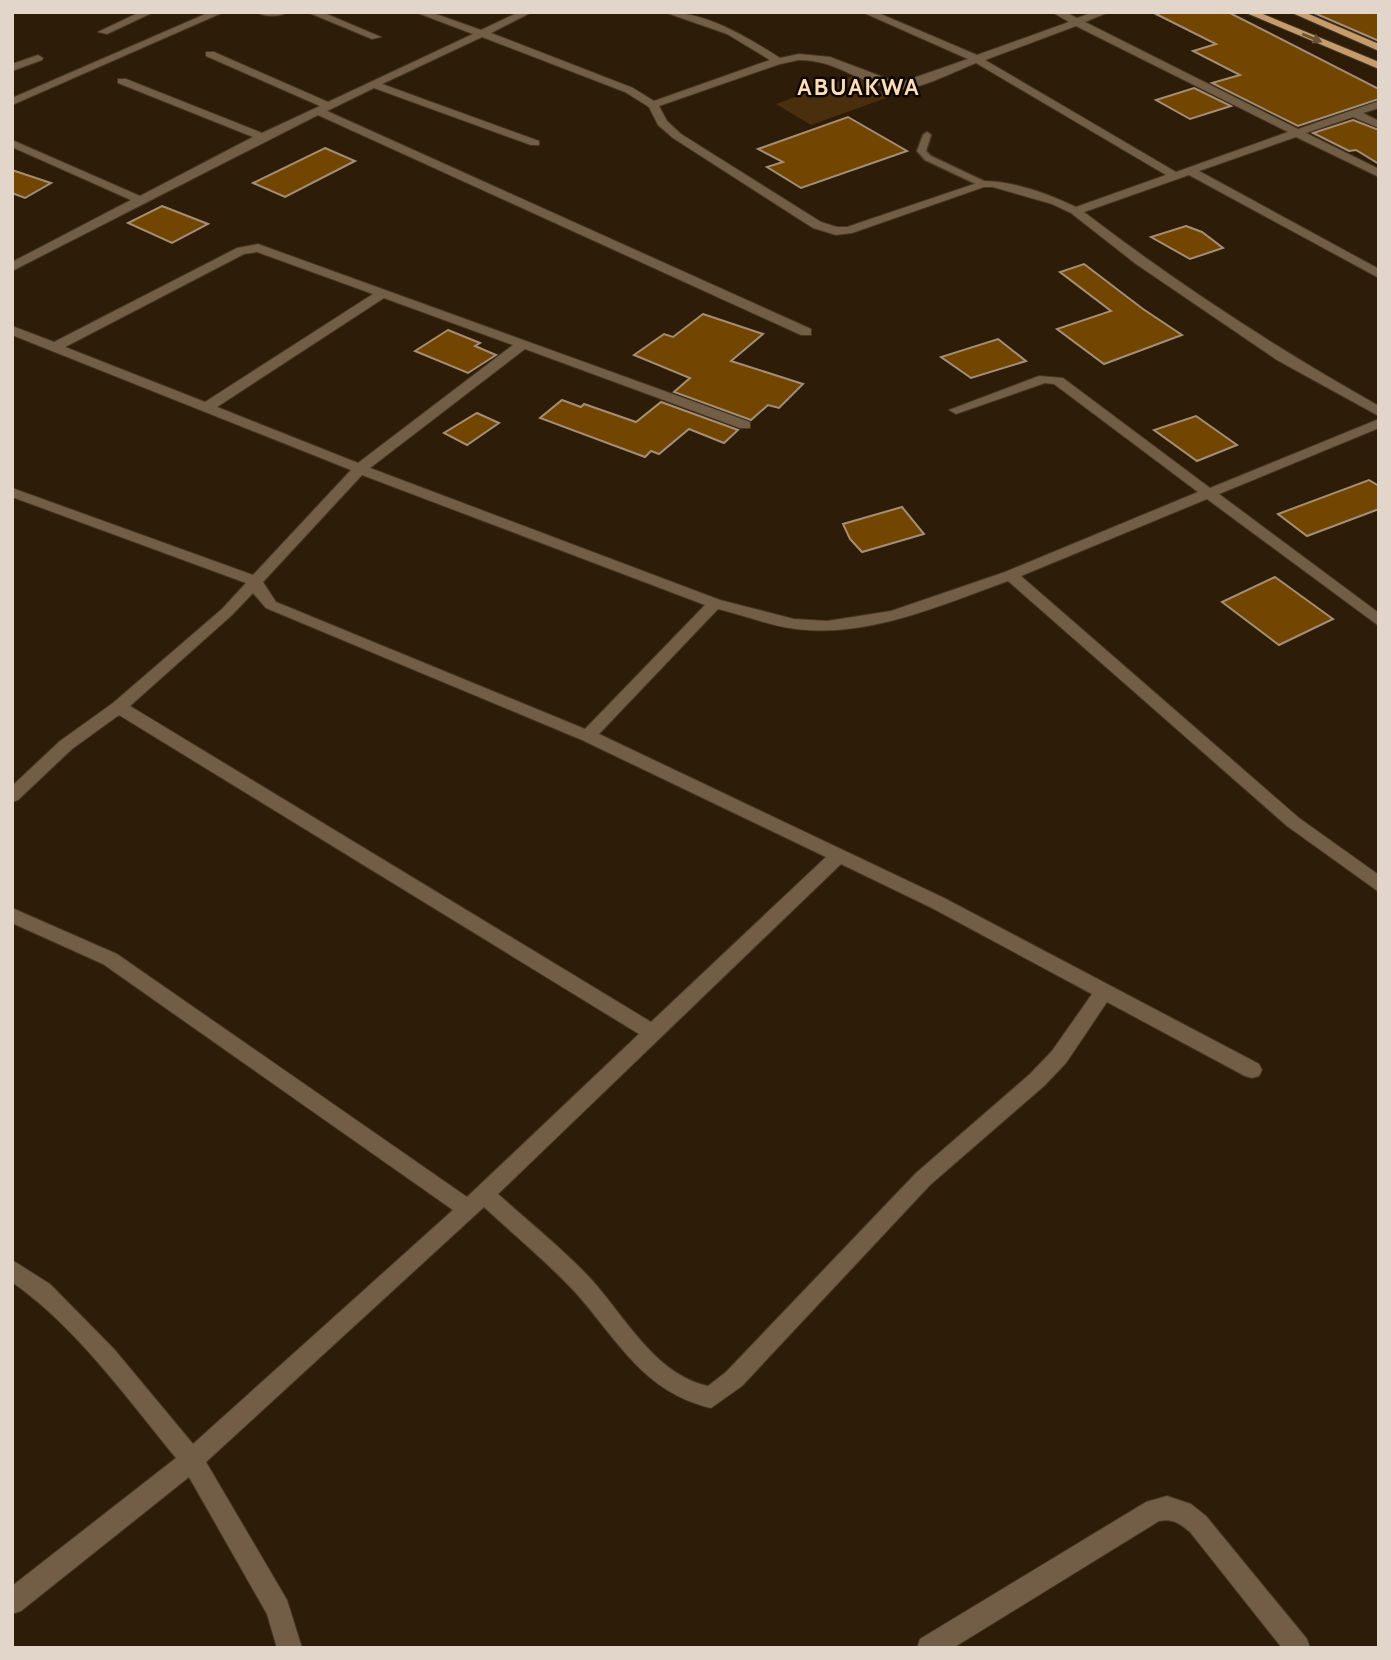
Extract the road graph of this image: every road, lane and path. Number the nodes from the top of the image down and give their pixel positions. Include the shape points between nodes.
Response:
1 (149, 12) edge
2 (219, 12) edge
3 (261, 12) edge
4 (283, 12) edge
5 (312, 12) edge
6 (420, 12) edge
7 (527, 12) edge
8 (669, 12) edge
9 (867, 12) edge
10 (1057, 12) edge
11 (1104, 12) edge
12 (1249, 12) edge
13 (1294, 12) edge
14 (1077, 20) junction
15 (103, 32) dead end
16 (481, 33) junction
17 (376, 37) dead end
18 (1379, 48) edge
19 (210, 54) dead end
20 (38, 58) dead end
21 (977, 59) junction
22 (778, 61) junction
23 (1379, 66) edge
24 (12, 68) edge
25 (122, 81) dead end
26 (374, 85) junction
27 (12, 102) edge
28 (1379, 104) edge
29 (653, 105) junction
30 (324, 109) junction
31 (1353, 113) junction
32 (1379, 125) edge
33 (1297, 133) junction
34 (927, 135) dead end
35 (261, 137) junction
36 (12, 143) edge
37 (536, 143) dead end
38 (1188, 170) junction
39 (1379, 174) edge
40 (1174, 175) junction
41 (983, 184) junction
42 (140, 200) junction
43 (1076, 211) junction
44 (12, 267) edge
45 (1379, 274) edge
46 (382, 294) junction
47 (12, 330) edge
48 (806, 332) dead end
49 (522, 345) junction
50 (57, 346) junction
51 (206, 408) junction
52 (956, 410) dead end
53 (1379, 412) edge
54 (1379, 423) edge
55 (745, 425) dead end
56 (360, 470) junction
57 (12, 492) edge
58 (1207, 493) junction
59 (28, 498) junction
60 (12, 510) edge
61 (1010, 575) junction
62 (255, 581) junction
63 (715, 603) junction
64 (1379, 621) edge
65 (119, 707) junction
66 (588, 736) junction
67 (12, 796) edge
68 (839, 856) junction
69 (1379, 885) edge
70 (12, 915) edge
71 (1104, 992) junction
72 (653, 1033) junction
73 (1252, 1070) dead end
74 (476, 1202) junction
75 (12, 1270) edge
76 (192, 1460) junction
77 (12, 1602) edge
78 (290, 1648) edge
79 (929, 1648) edge
80 (1298, 1648) edge

1 - 15 street
2 - 27 street
3 - 4 street
5 - 17 street
6 - 16 street
7 - 16 street
8 - 22 street via 731,32
9 - 21 street
10 - 14 street
11 - 14 street
12 -> 23 main road
13 - 18 main road
14 - 21 street
14 - 33 street
16 - 26 street
16 - 29 street via 629,90
19 - 30 street
20 - 24 street
21 - 22 street via 900,86 820,56
21 - 40 street
22 - 29 street
25 - 35 street
26 - 30 street
26 - 37 street
28 - 31 street
29 - 41 street via 677,136 827,229 848,230
30 - 35 street
30 - 48 street
31 - 32 street
31 - 33 street
33 - 38 street
33 - 39 street
34 - 41 lane via 921,151 928,158
35 - 42 street
36 - 42 street
38 - 40 street
38 - 45 street
40 - 43 street
41 - 43 street via 1028,193
42 - 44 street
43 - 53 street via 1201,304
46 - 49 street
46 - 50 street via 265,250 251,249
46 - 51 street
47 - 50 street
49 - 55 street
49 - 56 street
50 - 51 street
51 - 56 street
52 - 58 street via 1044,379 1058,380
54 - 58 street
56 - 62 street
56 - 63 street
57 - 59 street
58 - 61 street
58 - 64 street
59 - 60 street
59 - 62 street
61 - 63 street via 893,616 859,623 794,624
61 - 69 street via 1293,822
62 - 65 street via 227,612
62 - 66 street via 271,605
63 - 66 street
65 - 67 street via 65,745
65 - 72 street
66 - 68 street
68 - 71 street
68 - 72 street
70 - 74 street via 110,959
71 - 73 street
71 - 74 street via 1037,1080 923,1179 734,1379 711,1397 695,1396 677,1386 630,1345 579,1283
72 - 74 street
74 - 76 street
75 - 76 street via 42,1291 106,1356
76 - 77 street
76 - 78 street via 278,1609
79 - 80 street via 1167,1506 1182,1510 1198,1524

